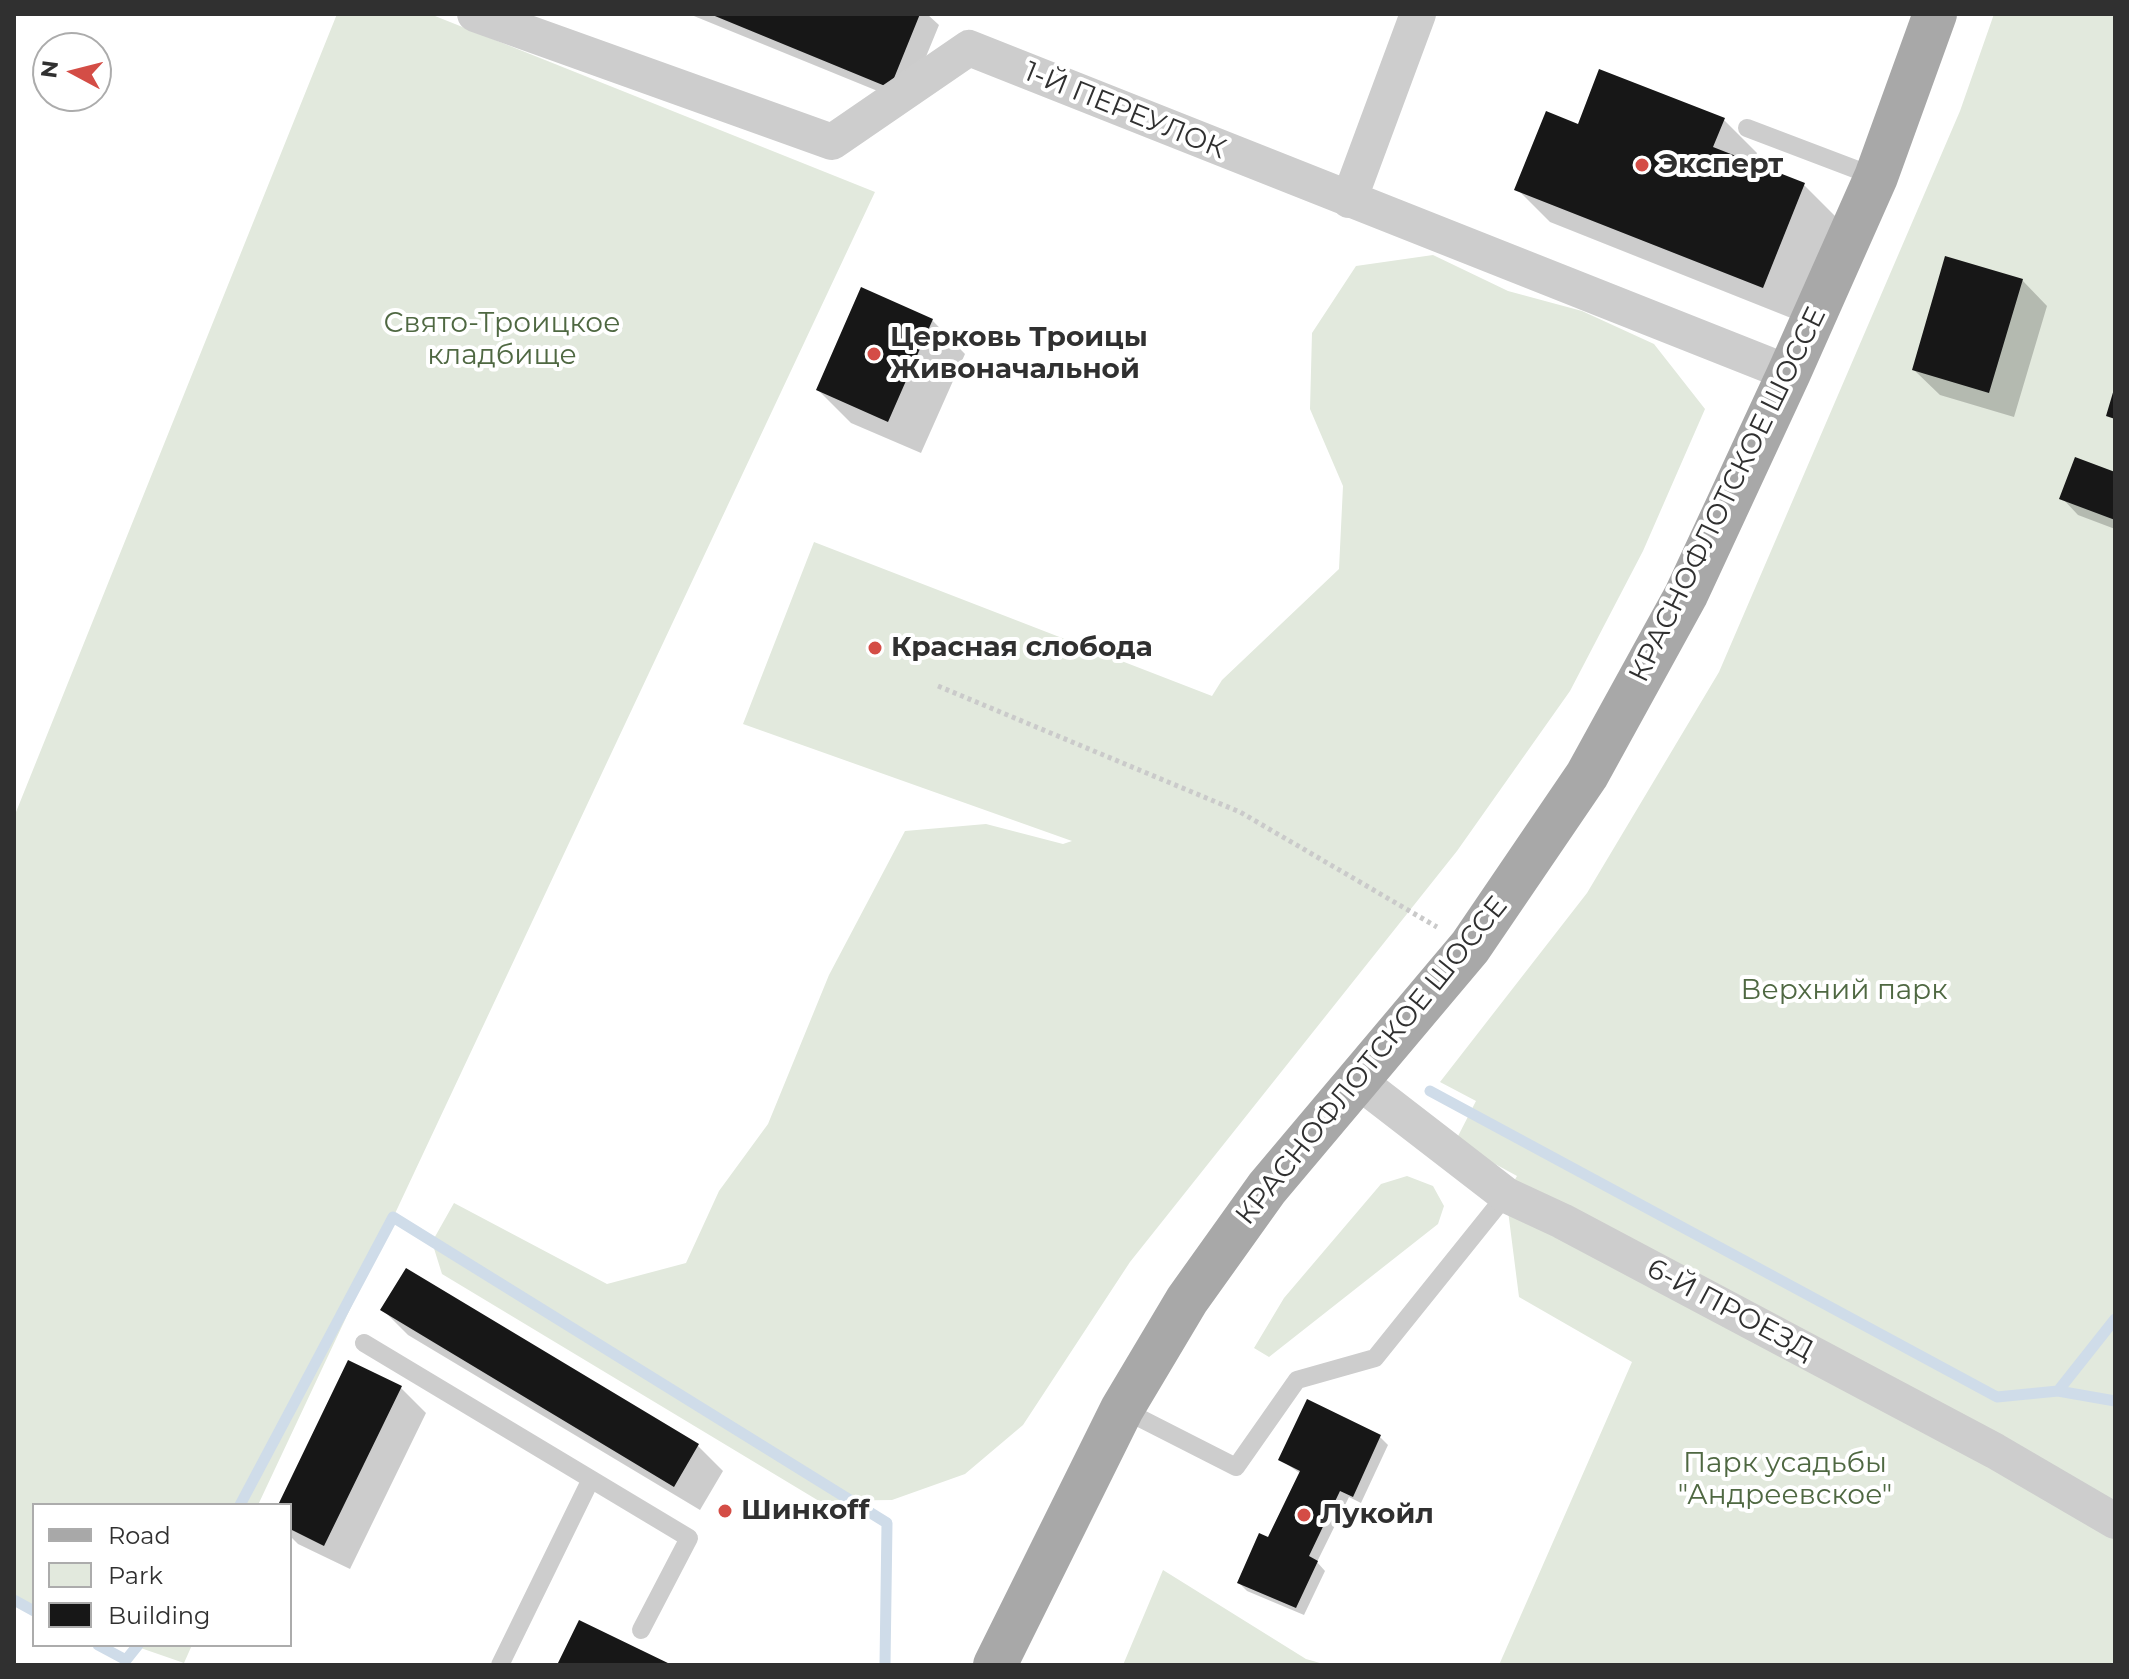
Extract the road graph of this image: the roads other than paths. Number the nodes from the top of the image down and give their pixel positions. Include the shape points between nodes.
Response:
1 (475, 14) edge
2 (1418, 14) edge
3 (1935, 14) edge
4 (1747, 128) dead end
5 (1876, 177) junction
6 (1349, 200) junction
7 (1789, 373) junction
8 (1357, 1080) junction
9 (1506, 1195) junction
10 (364, 1343) dead end
11 (1122, 1409) junction
12 (591, 1479) junction
13 (2115, 1521) edge
14 (641, 1630) dead end
15 (500, 1665) edge
16 (995, 1665) edge

1 - 6 street, 1-Й ПЕРЕУЛОК via 832,142 969,48
2 - 6 street
3 - 5 main road, КРАСНОФЛОТСКОЕ ШОССЕ
4 - 5 lane
5 - 7 main road, КРАСНОФЛОТСКОЕ ШОССЕ
6 - 7 street, 1-Й ПЕРЕУЛОК
7 - 8 main road, КРАСНОФЛОТСКОЕ ШОССЕ via 1686,595 1587,775 1470,947
8 - 9 street, 6-Й ПРОЕЗД
8 - 11 main road, КРАСНОФЛОТСКОЕ ШОССЕ via 1267,1188 1187,1300
9 - 11 lane via 1375,1358 1297,1380 1236,1467
9 - 13 street, 6-Й ПРОЕЗД via 1995,1451
10 - 12 lane
11 - 16 main road, КРАСНОФЛОТСКОЕ ШОССЕ
12 - 14 lane via 689,1538
12 - 15 lane

